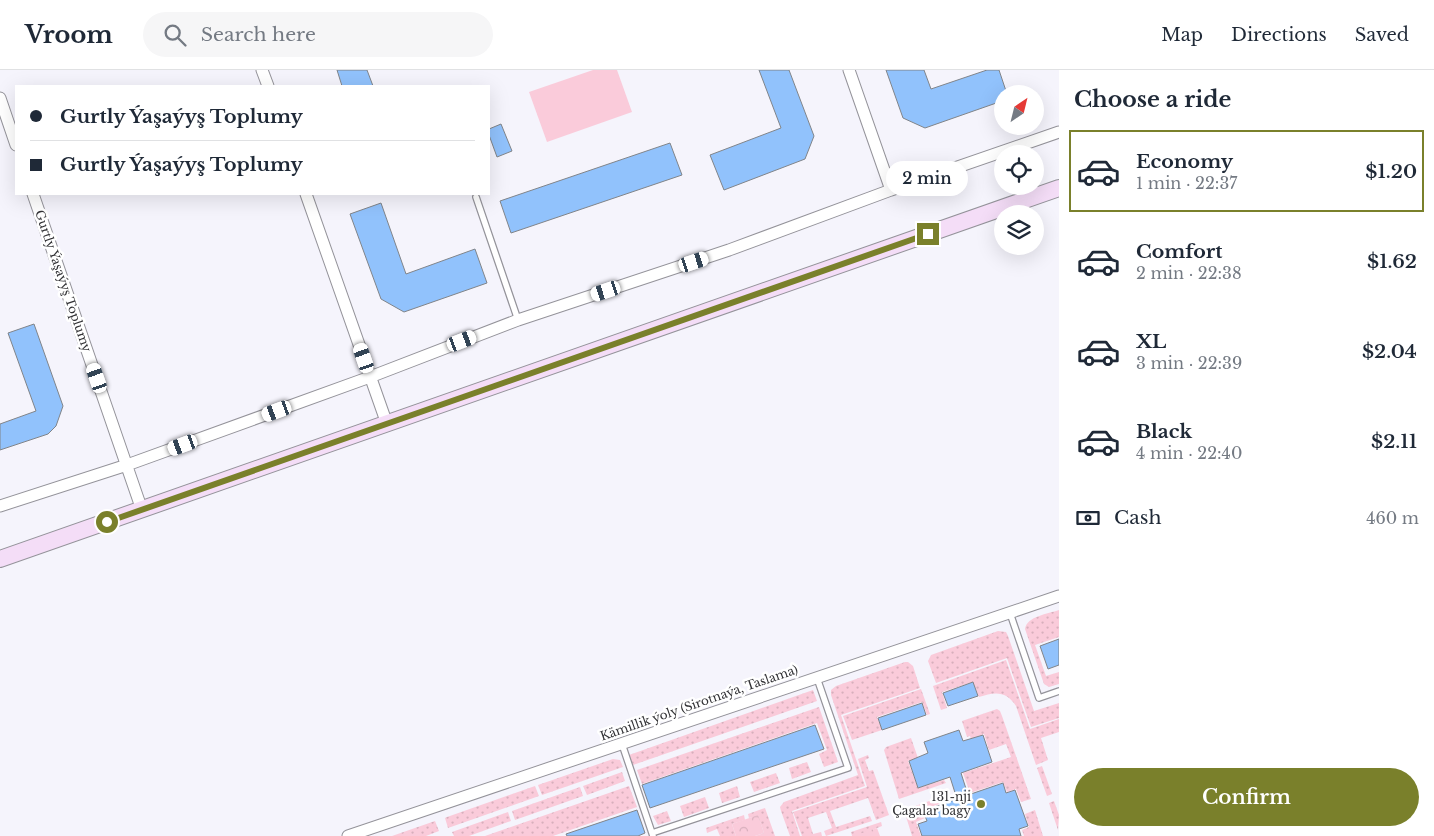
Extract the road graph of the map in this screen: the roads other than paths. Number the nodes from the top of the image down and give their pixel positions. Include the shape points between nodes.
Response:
1 (262, 70) edge
2 (849, 70) edge
3 (268, 85) edge
4 (0, 98) edge
5 (1059, 132) edge
6 (15, 142) edge
7 (1059, 188) edge
8 (891, 190) junction
9 (33, 195) edge
10 (306, 195) edge
11 (476, 198) dead end
12 (518, 320) junction
13 (370, 377) junction
14 (387, 424) junction
15 (127, 465) junction
16 (0, 506) edge
17 (142, 510) junction
18 (0, 560) edge
19 (1059, 596) edge
20 (1010, 613) junction
21 (817, 678) junction
22 (1059, 691) edge
23 (622, 744) junction
24 (653, 835) edge
25 (348, 836) edge

1 - 3 street
2 - 8 street
4 - 6 street
5 - 8 street
7 - 14 street
8 - 12 street via 729,250
9 - 15 street, Gurtly Ýaşaýyş Toplumy
10 - 13 street
11 - 12 lane
12 - 13 street
13 - 14 street
13 - 15 street
14 - 17 street
15 - 16 street
15 - 17 street, Gurtly Ýaşaýyş Toplumy
17 - 18 street
19 - 20 street, Kämillik ýoly (Sirotnaýa, Taslama)
20 - 21 street, Kämillik ýoly (Sirotnaýa, Taslama)
20 - 22 lane via 1040,698
21 - 23 street, Kämillik ýoly (Sirotnaýa, Taslama)
21 - 24 lane via 848,768
23 - 24 lane
23 - 25 street, Kämillik ýoly (Sirotnaýa, Taslama)

